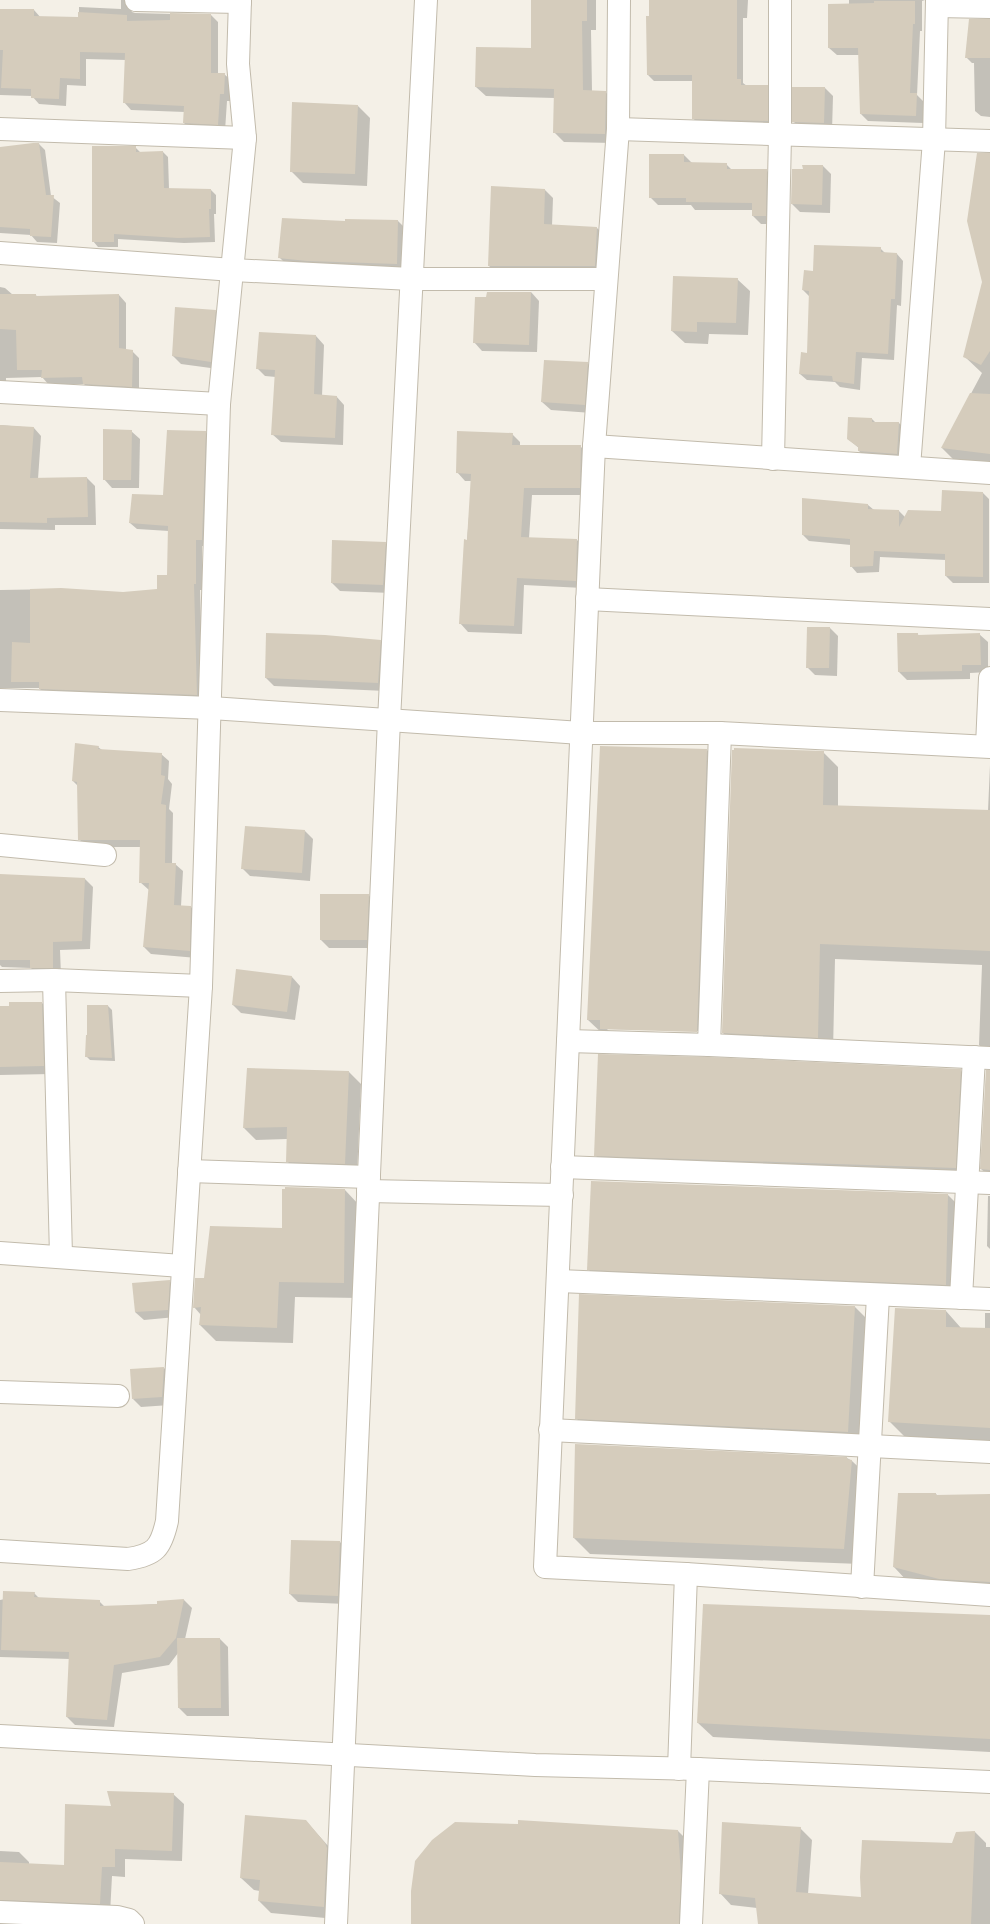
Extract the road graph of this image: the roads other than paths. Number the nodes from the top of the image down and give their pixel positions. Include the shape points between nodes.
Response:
1 (136, 0) edge
2 (426, 0) edge
3 (619, 0) edge
4 (780, 0) edge
5 (240, 1) edge
6 (937, 3) edge
7 (990, 7) edge
8 (0, 129) edge
9 (618, 129) junction
10 (780, 135) junction
11 (245, 138) junction
12 (934, 140) junction
13 (990, 141) edge
14 (0, 252) edge
15 (233, 270) junction
16 (412, 278) junction
17 (606, 279) junction
18 (0, 392) edge
19 (219, 404) junction
20 (594, 446) junction
21 (772, 459) junction
22 (909, 467) junction
23 (990, 473) edge
24 (587, 599) junction
25 (990, 619) edge
26 (990, 678) edge
27 (0, 700) edge
28 (211, 708) junction
29 (388, 720) junction
30 (581, 733) junction
31 (720, 733) junction
32 (988, 746) edge
33 (0, 845) edge
34 (105, 855) dead end
35 (54, 980) junction
36 (0, 981) edge
37 (201, 986) junction
38 (568, 1041) junction
39 (709, 1045) junction
40 (982, 1057) edge
41 (562, 1167) junction
42 (189, 1171) junction
43 (968, 1182) junction
44 (990, 1183) edge
45 (369, 1184) junction
46 (562, 1195) junction
47 (0, 1253) edge
48 (61, 1256) junction
49 (182, 1266) junction
50 (558, 1281) junction
51 (878, 1296) junction
52 (961, 1298) junction
53 (990, 1299) edge
54 (0, 1392) edge
55 (118, 1396) dead end
56 (550, 1430) junction
57 (870, 1446) junction
58 (990, 1452) edge
59 (0, 1551) edge
60 (686, 1574) junction
61 (862, 1586) junction
62 (990, 1595) edge
63 (0, 1736) edge
64 (344, 1755) junction
65 (688, 1769) junction
66 (990, 1782) edge
67 (0, 1912) edge
68 (133, 1924) edge
69 (336, 1924) edge
70 (691, 1924) edge

1 - 5 street
2 - 16 street
3 - 9 street
4 - 10 street
5 - 11 street via 238,64
6 - 7 street
6 - 12 street
8 - 11 street
9 - 10 street
9 - 17 street
10 - 12 street
10 - 21 street
11 - 15 street
12 - 13 street
12 - 22 street
14 - 15 street
15 - 16 street
15 - 19 street
16 - 17 street
16 - 29 street
17 - 20 street
18 - 19 street
19 - 28 street
20 - 21 street
20 - 24 street
21 - 22 street
22 - 23 street
24 - 25 street
24 - 30 street
26 - 32 street
27 - 28 street
28 - 29 street
28 - 37 street
29 - 30 street
29 - 45 street
30 - 31 street
30 - 38 street
31 - 32 street
31 - 39 street
33 - 34 street
35 - 36 street
35 - 37 street
35 - 48 street
37 - 42 street
38 - 39 street
38 - 41 street
39 - 40 street
40 - 43 street
41 - 43 street
41 - 46 street
42 - 45 street
42 - 49 street
43 - 44 street
43 - 52 street
45 - 46 street
45 - 64 street
46 - 50 street
47 - 48 street
48 - 49 street
49 - 59 street via 167,1521 159,1547 148,1554 128,1559
50 - 51 street
50 - 56 street
51 - 52 street
51 - 57 street
52 - 53 street
54 - 55 street
56 - 57 street
56 - 60 street via 545,1566
57 - 58 street
57 - 61 street
60 - 61 street
60 - 65 street
61 - 62 street
63 - 64 street
64 - 65 street via 535,1765
64 - 69 street
65 - 66 street
65 - 70 street
67 - 68 street via 117,1917 129,1920

